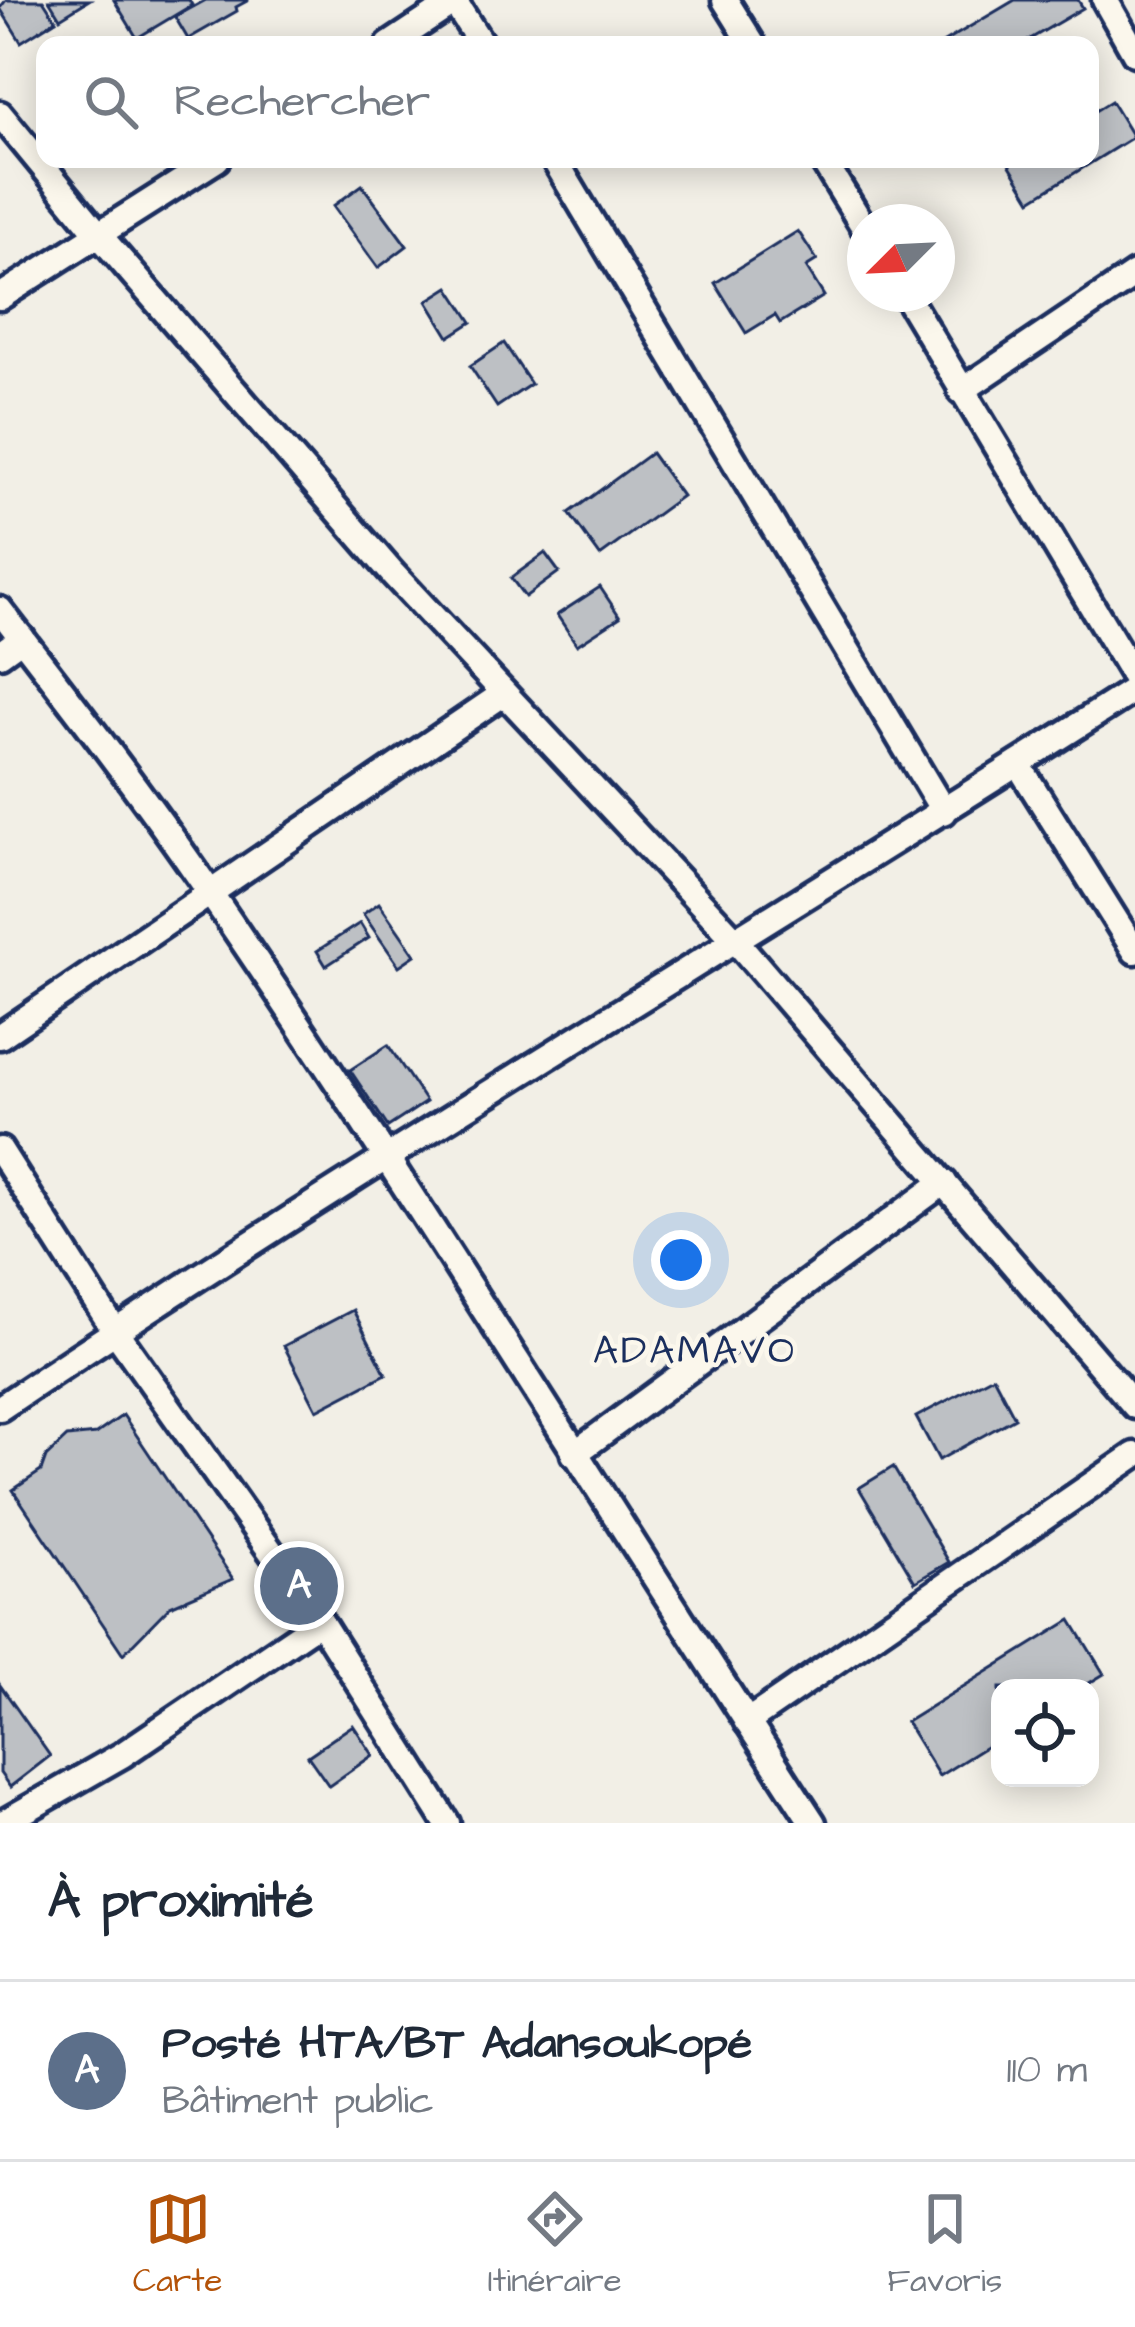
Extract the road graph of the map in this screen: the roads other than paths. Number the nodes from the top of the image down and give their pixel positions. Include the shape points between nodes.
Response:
1 (725, 0) edge
2 (1105, 0) edge
3 (455, 1) edge
4 (402, 36) edge
5 (476, 36) edge
6 (747, 36) edge
7 (1135, 53) edge
8 (0, 114) edge
9 (36, 158) edge
10 (44, 168) edge
11 (203, 168) edge
12 (559, 168) edge
13 (828, 168) edge
14 (850, 204) edge
15 (100, 236) junction
16 (1135, 274) edge
17 (0, 297) edge
18 (915, 312) edge
19 (961, 391) junction
20 (0, 610) edge
21 (22, 638) junction
22 (0, 654) edge
23 (1135, 678) edge
24 (1135, 689) edge
25 (503, 694) junction
26 (1018, 764) junction
27 (944, 812) junction
28 (211, 892) junction
29 (736, 942) junction
30 (1135, 951) edge
31 (0, 1036) edge
32 (0, 1150) edge
33 (385, 1157) junction
34 (944, 1182) junction
35 (115, 1330) junction
36 (1135, 1406) edge
37 (0, 1408) edge
38 (574, 1454) junction
39 (1135, 1455) edge
40 (320, 1621) junction
41 (747, 1722) junction
42 (3, 1823) edge
43 (447, 1823) edge
44 (812, 1823) edge

1 - 6 street
2 - 7 street
3 - 4 street
3 - 5 street
8 - 9 street
10 - 15 street
11 - 15 street
12 - 27 street
13 - 14 street
15 - 17 street
15 - 25 street
16 - 19 street
18 - 19 street
19 - 23 street
20 - 21 street
21 - 22 street
21 - 28 street
24 - 26 street
25 - 28 street
25 - 29 street
26 - 27 street
26 - 30 street
27 - 29 street
28 - 31 street
28 - 33 street
29 - 33 street
29 - 34 street
32 - 35 street
33 - 35 street
33 - 38 street
34 - 36 street
34 - 38 street
35 - 37 street
35 - 40 street
38 - 41 street
39 - 41 street
40 - 42 street via 122,1755
40 - 43 street
41 - 44 street

